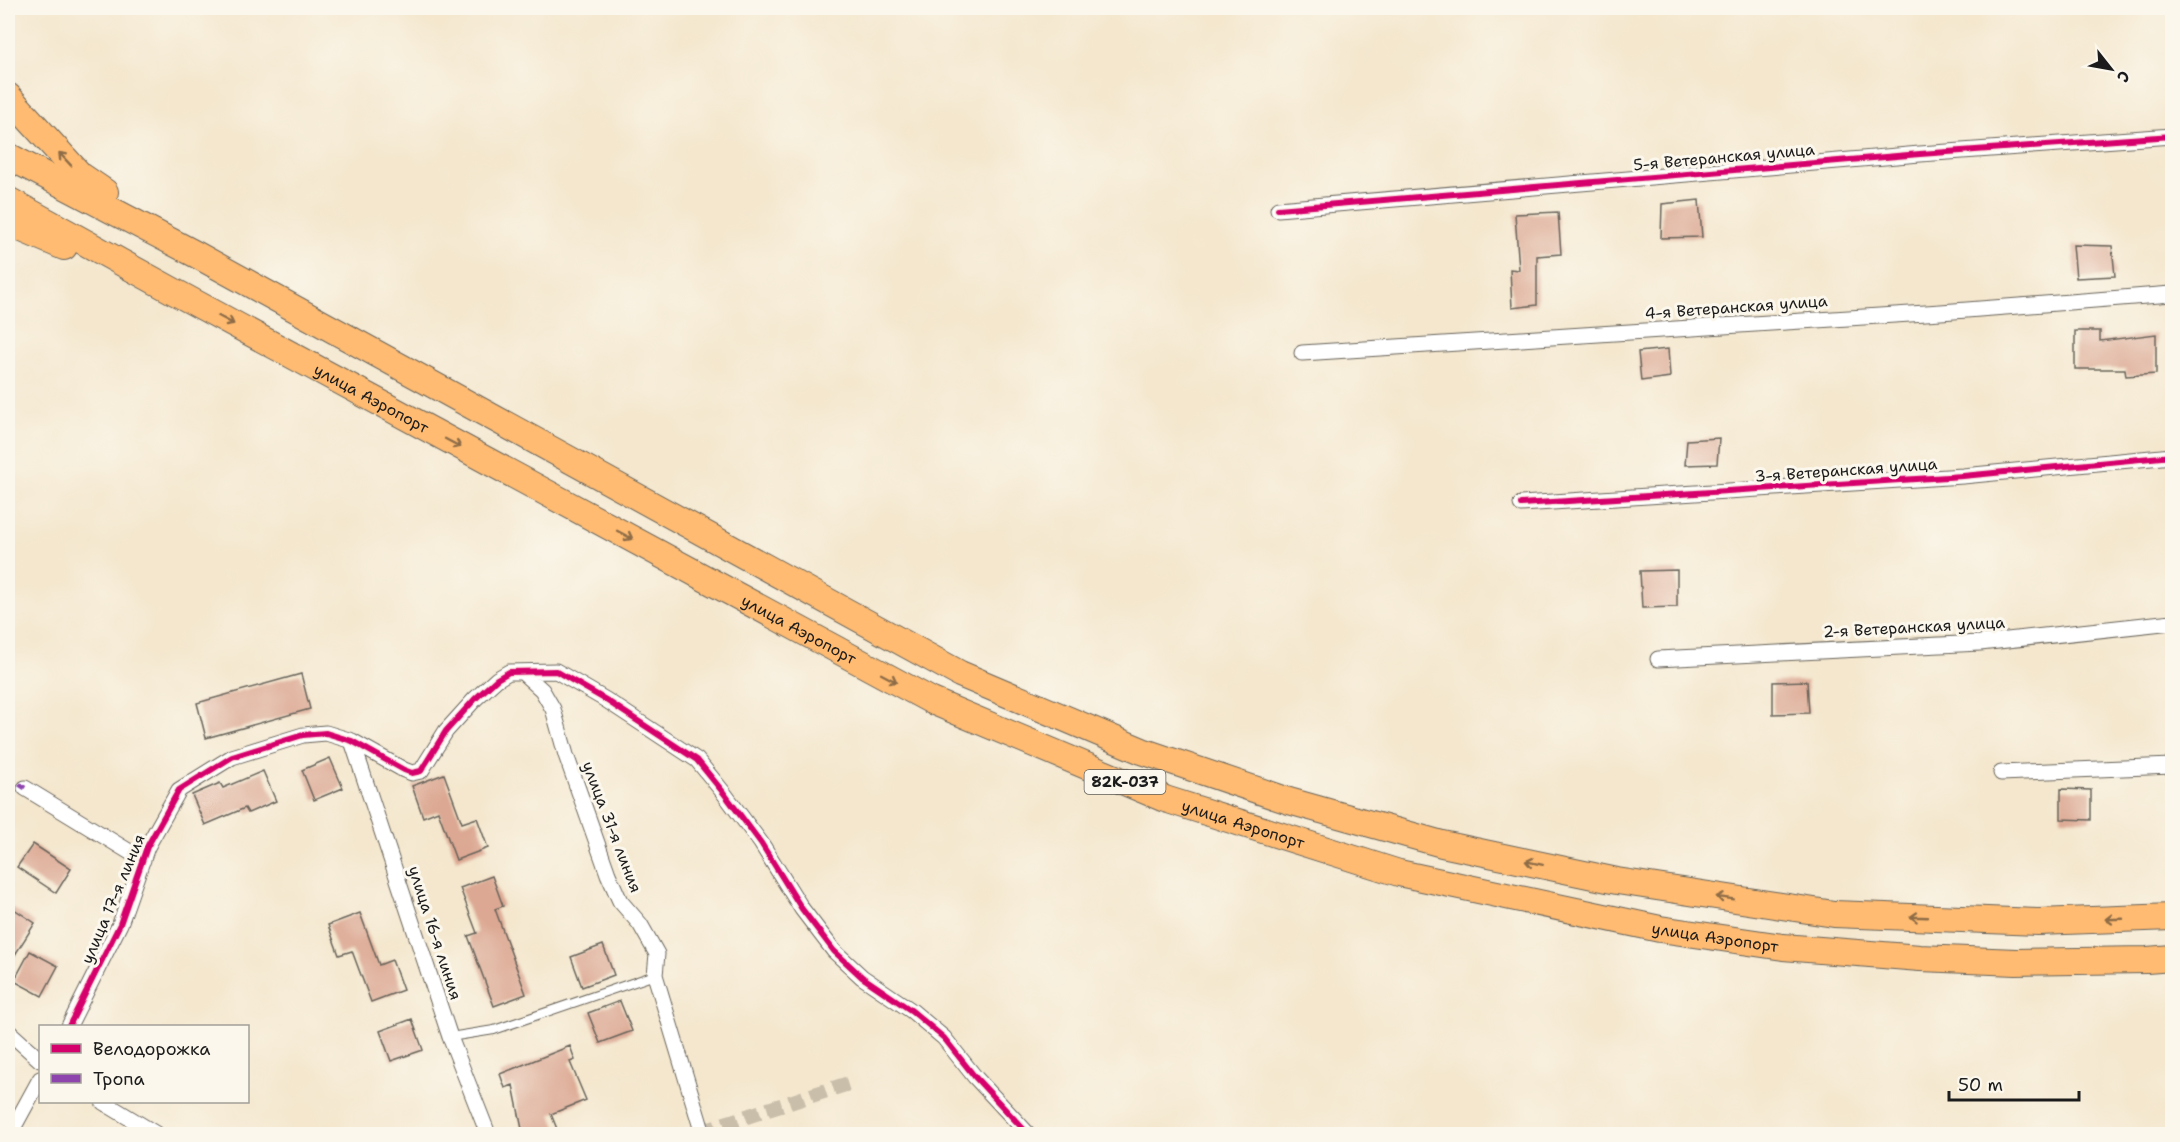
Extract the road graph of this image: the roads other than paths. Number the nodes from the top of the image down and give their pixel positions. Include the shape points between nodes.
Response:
1 (8, 96) edge
2 (2172, 136) edge
3 (8, 156) edge
4 (8, 200) edge
5 (1278, 209) dead end
6 (8, 224) edge
7 (197, 255) junction
8 (175, 292) junction
9 (2172, 294) edge
10 (1302, 352) dead end
11 (2172, 456) edge
12 (1521, 504) dead end
13 (2172, 622) edge
14 (1658, 659) dead end
15 (522, 672) junction
16 (352, 741) junction
17 (2172, 766) edge
18 (2001, 773) dead end
19 (26, 788) dead end
20 (143, 860) junction
21 (2172, 917) edge
22 (2172, 958) edge
23 (655, 975) junction
24 (70, 1025) edge
25 (8, 1031) edge
26 (450, 1036) junction
27 (39, 1059) edge
28 (39, 1081) edge
29 (106, 1103) edge
30 (699, 1133) edge
31 (10, 1134) edge
32 (156, 1134) edge
33 (488, 1134) edge
34 (1028, 1134) edge

7 -> 1 main road via 80,175
2 - 5 street, 5-я Ветеранская улица
3 - 7 main road
4 - 8 main road
6 - 8 main road
21 -> 7 main road via 2038,922 1834,914 1617,881 1442,844 1266,793 1142,751 960,674
8 -> 22 main road, улица Аэропорт / 82К-037 via 933,701 1165,799 1399,873 1660,929 1783,947 1920,958 2016,962
9 - 10 street, 4-я Ветеранская улица
11 - 12 street, 3-я Ветеранская улица via 1963,476
13 - 14 street, 2-я Ветеранская улица via 1980,643
15 - 16 street, улица 17-я линия via 509,672 475,699 446,731 422,771 412,774
15 - 23 street, улица 31-я линия via 542,690 553,709 608,874 620,901 640,924 657,954
15 - 34 street, улица 17-я линия via 556,671 697,760 761,843 834,951 862,977 944,1038
16 - 20 street, улица 17-я линия via 326,732 303,735 232,757 179,789
16 - 26 street, улица 16-я линия
17 - 18 street
19 - 20 street
20 - 24 street, улица 17-я линия via 120,924
23 - 26 lane via 494,1030
23 - 30 street, улица 31-я линия
25 - 27 street
26 - 33 street, улица 16-я линия
28 - 31 street
29 - 32 street

